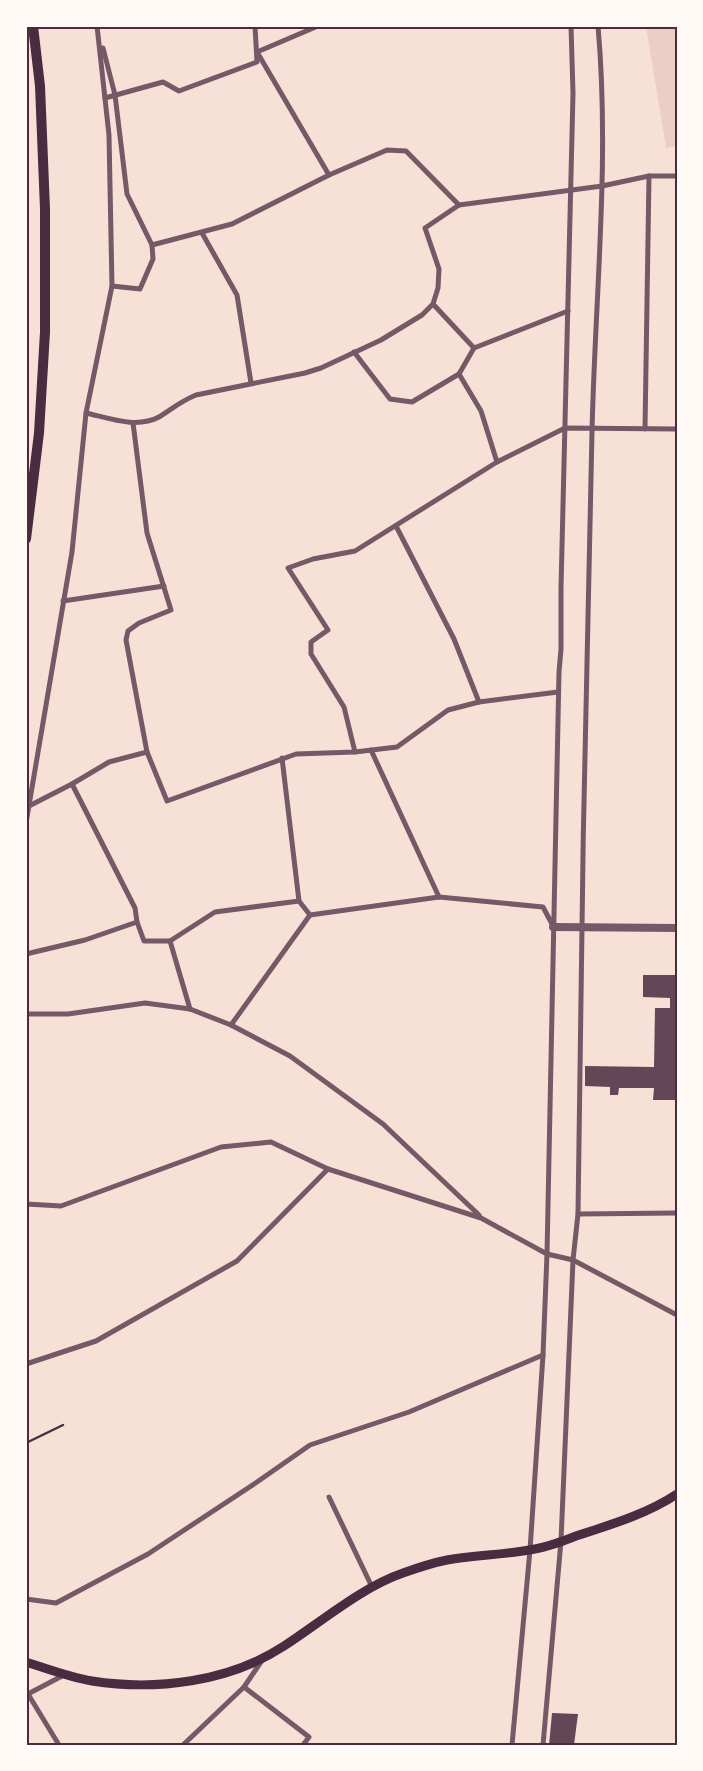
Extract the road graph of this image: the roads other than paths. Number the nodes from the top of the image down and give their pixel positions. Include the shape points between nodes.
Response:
1 (32, 26) edge
2 (255, 26) edge
3 (318, 26) edge
4 (571, 26) edge
5 (598, 26) edge
6 (257, 52) junction
7 (115, 95) junction
8 (106, 98) junction
9 (329, 175) junction
10 (649, 176) junction
11 (677, 176) edge
12 (602, 186) junction
13 (571, 190) junction
14 (459, 205) junction
15 (202, 233) junction
16 (152, 245) junction
17 (112, 286) junction
18 (433, 304) junction
19 (568, 311) junction
20 (474, 348) junction
21 (354, 352) junction
22 (459, 374) junction
23 (251, 383) junction
24 (86, 413) junction
25 (133, 423) junction
26 (565, 428) junction
27 (592, 428) junction
28 (645, 429) junction
29 (677, 429) edge
30 (497, 462) junction
31 (396, 526) junction
32 (26, 539) edge
33 (164, 586) junction
34 (63, 601) junction
35 (558, 692) junction
36 (479, 702) junction
37 (372, 750) junction
38 (147, 752) junction
39 (355, 752) junction
40 (282, 758) junction
41 (72, 784) junction
42 (29, 806) junction
43 (26, 823) edge
44 (439, 897) junction
45 (299, 901) junction
46 (310, 915) junction
47 (137, 922) junction
48 (553, 927) junction
49 (581, 928) junction
50 (677, 928) edge
51 (170, 941) junction
52 (26, 954) edge
53 (190, 1010) junction
54 (26, 1014) edge
55 (231, 1025) junction
56 (328, 1169) junction
57 (26, 1204) edge
58 (677, 1213) edge
59 (578, 1214) junction
60 (481, 1218) junction
61 (547, 1254) junction
62 (574, 1260) junction
63 (677, 1315) edge
64 (543, 1355) junction
65 (26, 1364) edge
66 (677, 1494) edge
67 (329, 1497) dead end
68 (561, 1542) junction
69 (530, 1550) junction
70 (372, 1586) junction
71 (26, 1600) edge
72 (264, 1659) junction
73 (26, 1662) edge
74 (65, 1675) junction
75 (244, 1687) junction
76 (27, 1694) edge
77 (59, 1745) edge
78 (184, 1745) edge
79 (303, 1745) edge
80 (512, 1745) edge
81 (543, 1745) edge

1 - 32 main road via 40,86 45,332 40,433
2 - 6 street
3 - 6 street
4 - 13 street
5 - 12 street
6 - 7 street via 257,62 178,91 163,82
6 - 9 street
7 - 8 street
7 - 8 street via 97,26
7 - 16 street via 127,194
8 - 17 street
9 - 14 street via 387,150 406,151
9 - 15 street via 232,224
10 - 11 street
10 - 12 street
10 - 28 street
12 - 13 street
12 - 27 street
13 - 14 street
13 - 19 street
14 - 18 street via 425,228 439,269
15 - 16 street
15 - 23 street via 237,295
16 - 17 street via 153,259 140,289
17 - 24 street
18 - 20 street
18 - 21 street via 381,340
19 - 20 street
19 - 26 street
20 - 22 street
21 - 22 street via 390,399 412,402
21 - 23 street via 305,373
22 - 30 street via 481,411
23 - 25 street via 196,395 158,417
24 - 25 street
24 - 34 street via 72,552
25 - 33 street via 147,533
26 - 27 street
26 - 30 street
26 - 35 street
27 - 28 street
27 - 49 street
28 - 29 street
30 - 31 street
31 - 36 street via 454,638
31 - 39 street via 356,551 313,559 288,568 328,630 311,642 311,654 344,707
33 - 34 street
33 - 38 street via 171,610 139,623 128,631 126,640
34 - 42 street
35 - 36 street
35 - 48 street
36 - 37 street via 448,710 398,747
37 - 39 street
37 - 44 street
38 - 40 street via 167,801
38 - 41 street via 109,762
39 - 40 street via 296,754
40 - 45 street
41 - 42 street
41 - 47 street via 135,908
42 - 43 street
44 - 46 street
44 - 48 street via 543,907
45 - 46 street
45 - 51 street via 215,912
46 - 55 street
47 - 51 street via 144,940
47 - 52 street via 85,940
48 - 49 street
48 - 61 street
49 - 50 street
49 - 59 street
51 - 53 street
53 - 54 street via 145,1003 68,1014
53 - 55 street
55 - 60 street via 290,1056 383,1124
56 - 57 street via 270,1142 221,1146 61,1206
56 - 60 street
56 - 65 street via 237,1261 96,1341
58 - 59 street
59 - 62 street
60 - 61 street
61 - 62 street
61 - 64 street
62 - 63 street
62 - 68 street
64 - 69 street
64 - 71 street via 409,1412 310,1445 148,1554 56,1602
66 - 68 main road via 610,1525
67 - 70 street
68 - 69 main road
68 - 81 street
69 - 70 main road via 445,1560
69 - 80 street
70 - 72 main road
72 - 74 main road via 232,1671 165,1684 128,1685
72 - 75 street
73 - 74 main road
74 - 76 street
75 - 78 street
75 - 79 street via 309,1737
76 - 77 street

